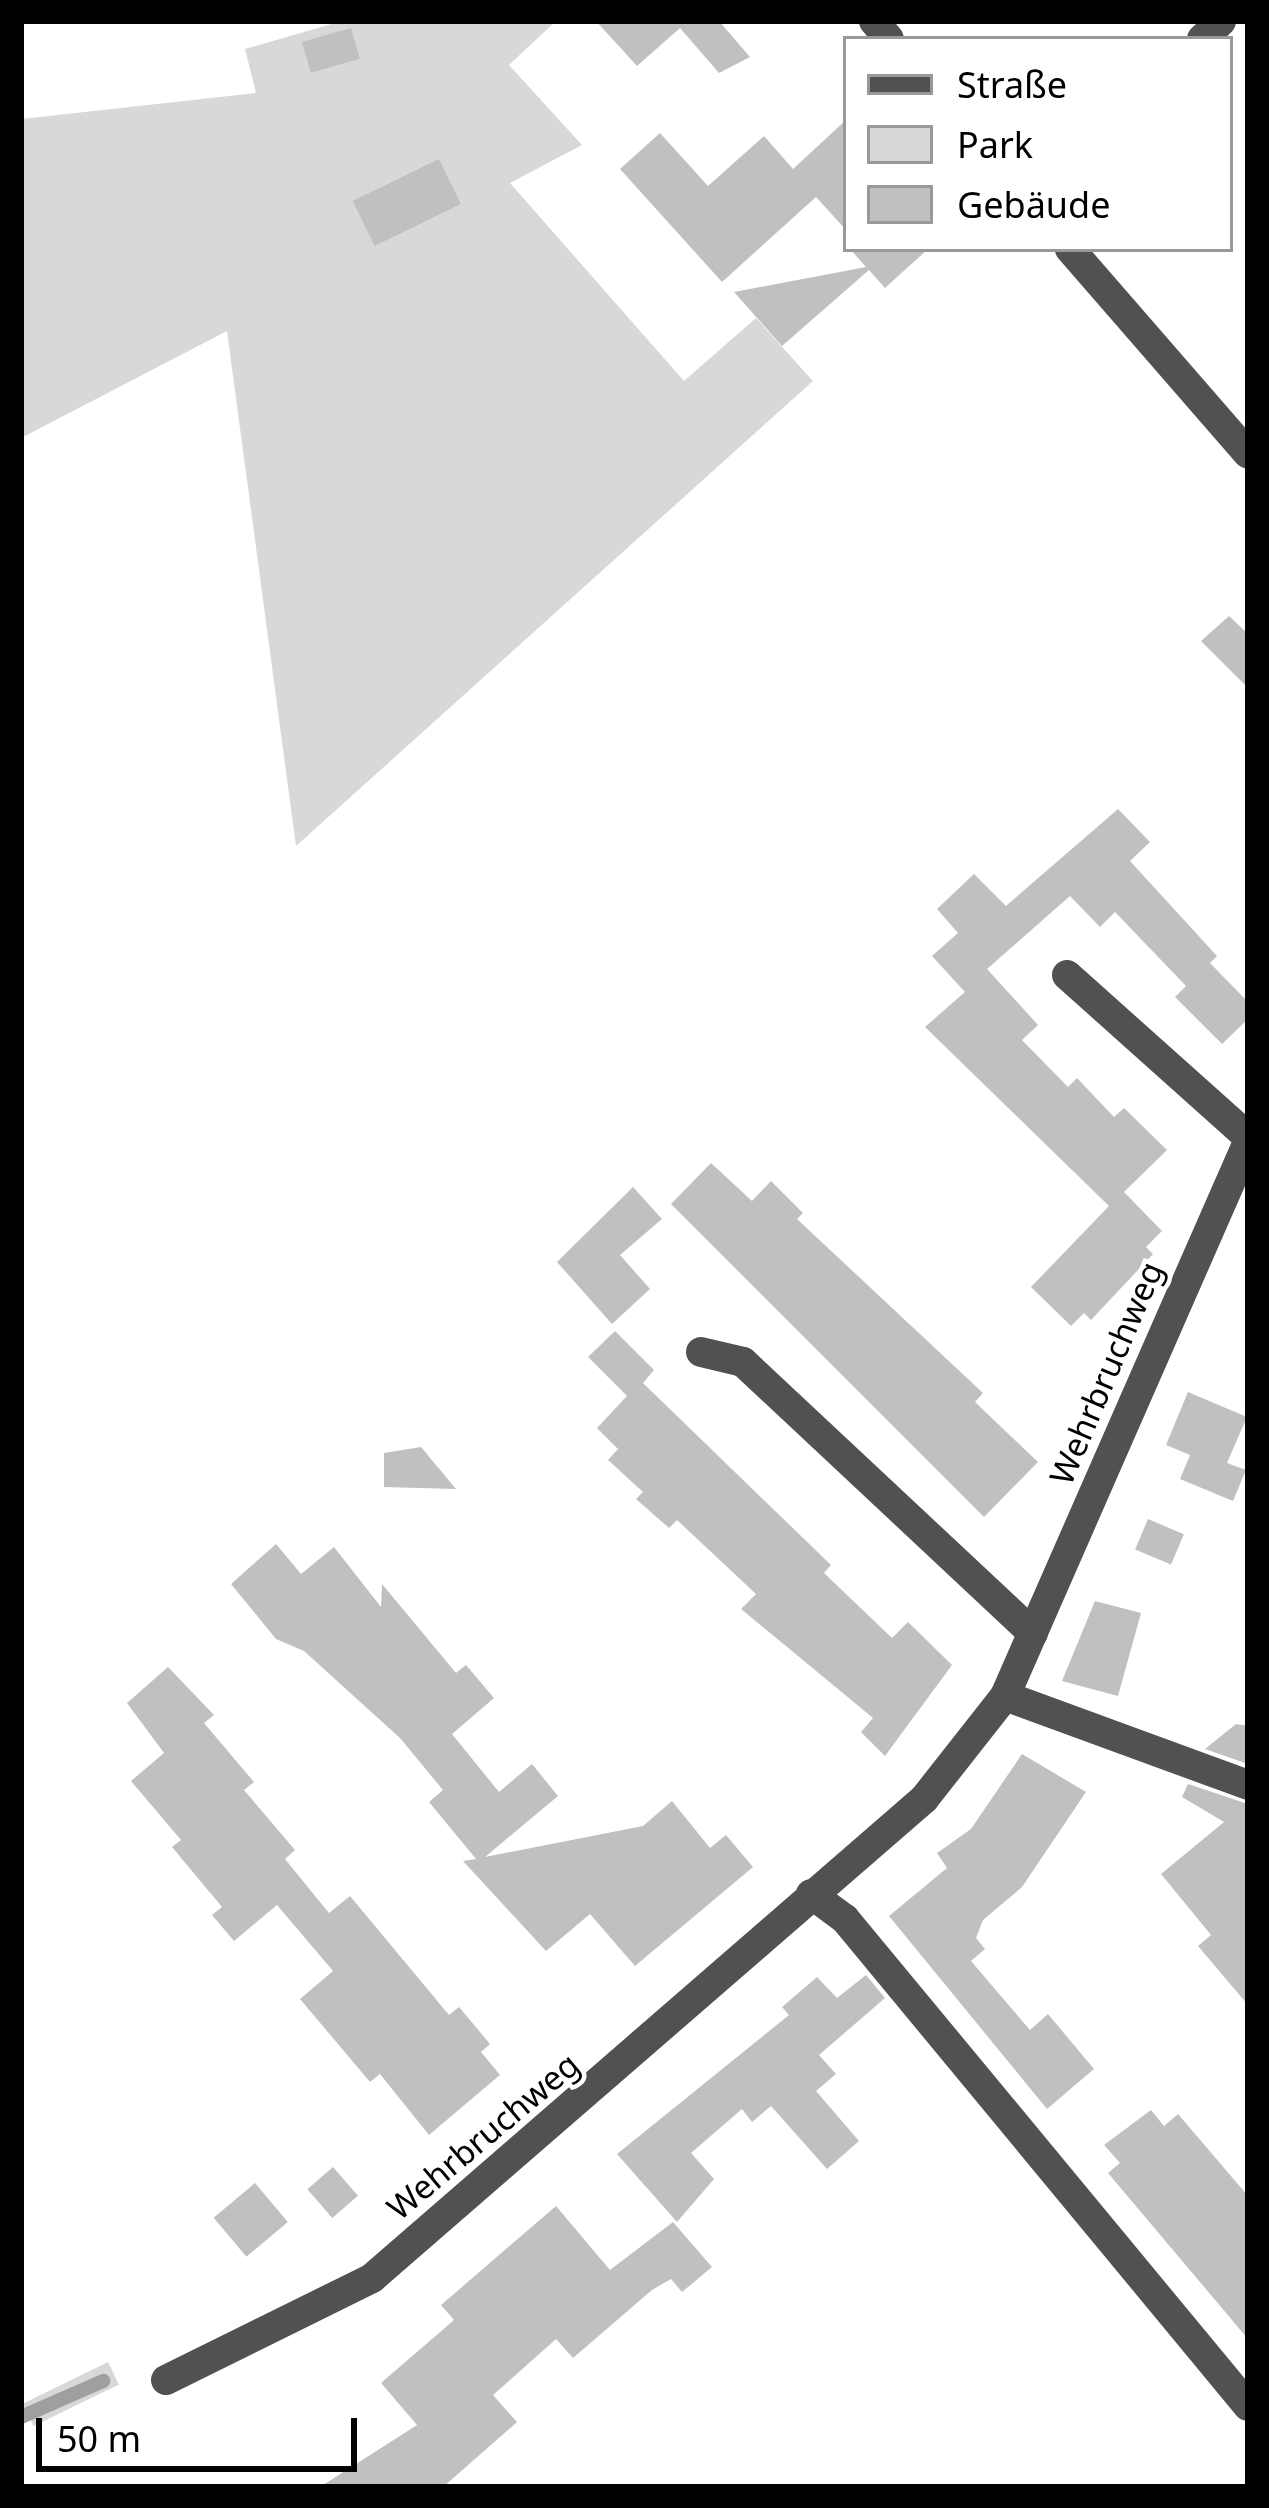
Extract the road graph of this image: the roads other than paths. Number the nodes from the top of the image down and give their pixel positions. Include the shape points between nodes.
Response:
1 (1073, 252) edge
2 (1248, 454) edge
3 (1067, 974) dead end
4 (1248, 1139) edge
5 (701, 1352) dead end
6 (1033, 1633) junction
7 (1005, 1696) junction
8 (1248, 1785) edge
9 (811, 1894) junction
10 (166, 2380) dead end
11 (1248, 2406) edge

1 - 2 street
3 - 4 street, Wehrbruchweg
4 - 6 street, Wehrbruchweg
5 - 6 street via 743,1362
6 - 7 street, Wehrbruchweg
7 - 8 street
7 - 9 street, Wehrbruchweg via 923,1799
9 - 10 street, Wehrbruchweg via 372,2278
9 - 11 street via 845,1919

